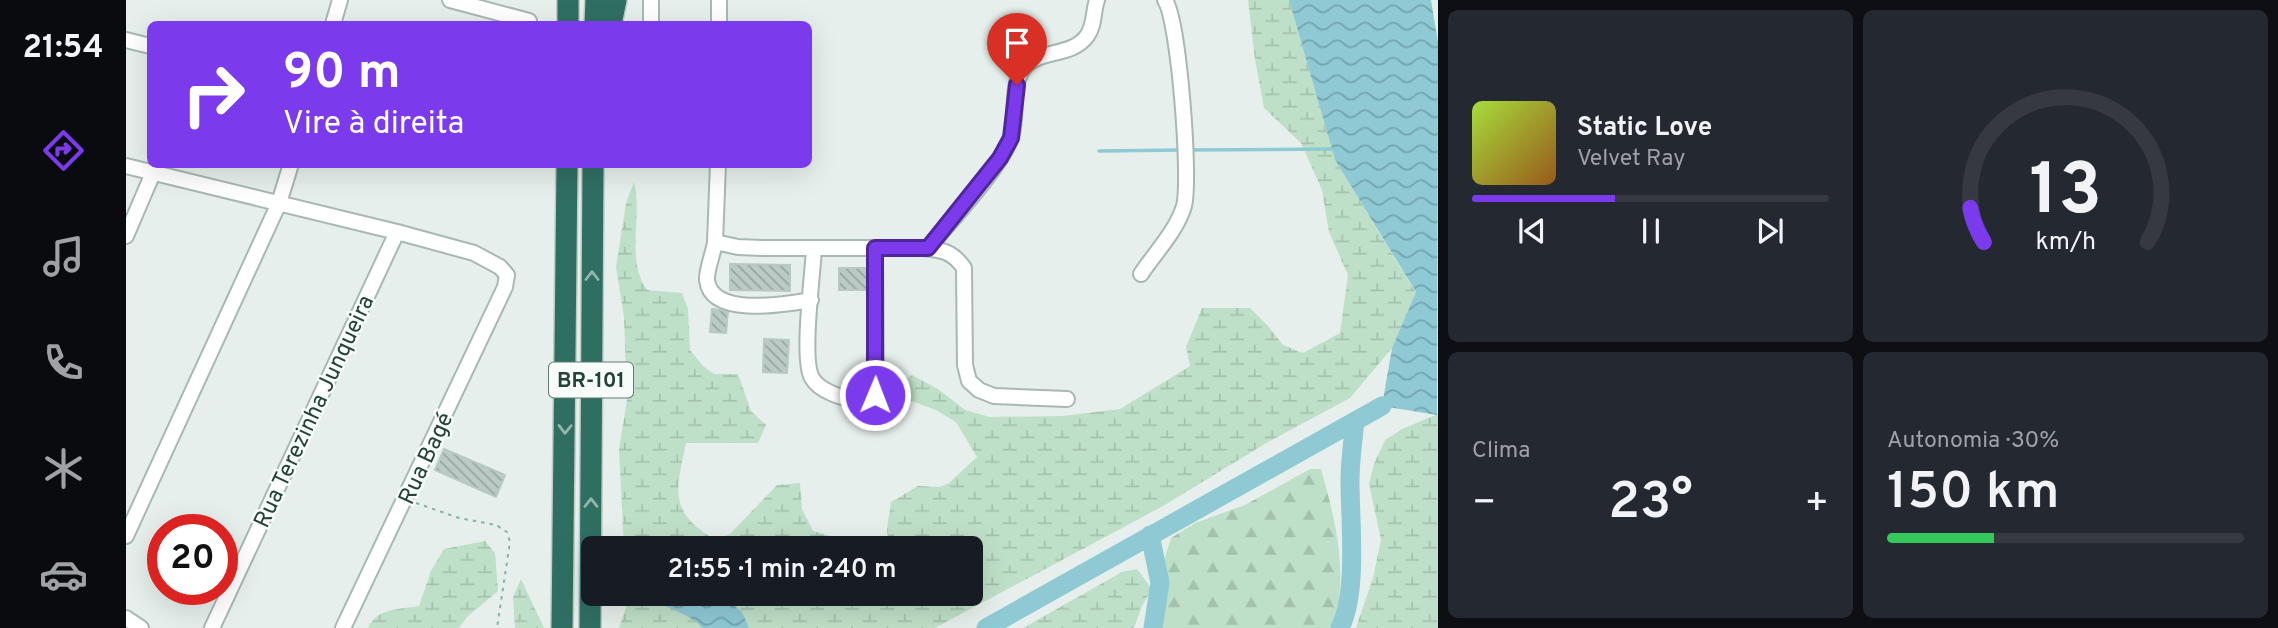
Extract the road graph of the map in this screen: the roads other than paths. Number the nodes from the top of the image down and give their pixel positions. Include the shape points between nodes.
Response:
1 (340, 0) edge
2 (450, 0) edge
3 (568, 0) edge
4 (596, 0) edge
5 (616, 0) edge
6 (651, 0) edge
7 (719, 0) edge
8 (1097, 0) edge
9 (1165, 0) edge
10 (334, 21) edge
11 (529, 21) dead end
12 (568, 21) edge
13 (595, 21) edge
14 (612, 21) edge
15 (651, 21) edge
16 (719, 21) edge
17 (126, 40) edge
18 (147, 46) edge
19 (126, 166) edge
20 (290, 168) edge
21 (567, 168) edge
22 (593, 168) edge
23 (718, 168) edge
24 (153, 173) junction
25 (279, 203) junction
26 (397, 232) junction
27 (126, 236) edge
28 (715, 242) junction
29 (814, 248) junction
30 (875, 248) junction
31 (928, 248) junction
32 (1141, 274) dead end
33 (811, 300) junction
34 (1067, 399) dead end
35 (126, 536) edge
36 (126, 618) edge
37 (141, 628) edge
38 (212, 628) edge
39 (343, 628) edge
40 (562, 628) edge
41 (590, 628) edge

1 - 10 street
2 - 11 street
3 - 12 highway
4 - 13 highway
5 - 14 highway
6 - 15 street
7 - 16 street
8 - 31 street via 1088,35 1068,51 1037,58 1020,72 1011,138
9 - 32 street via 1175,36 1184,116 1186,192 1179,218
17 - 18 street
19 - 24 street
20 - 25 street
21 -> 40 highway, BR-101
41 -> 22 highway, BR-101
23 - 28 street
24 - 25 street
24 - 27 street
25 - 26 street
25 - 35 street
26 - 38 street, Rua Terezinha Junqueira
26 - 39 street, Rua Bagé via 474,253 507,275
28 - 29 street via 738,247
28 - 33 street via 707,280 715,296 731,304
29 - 30 street
29 - 33 street
30 - 31 street
30 - 33 street via 876,384 870,401 829,392 812,379 808,357
31 - 34 street via 956,256 964,268 969,381 994,396
36 - 37 street

